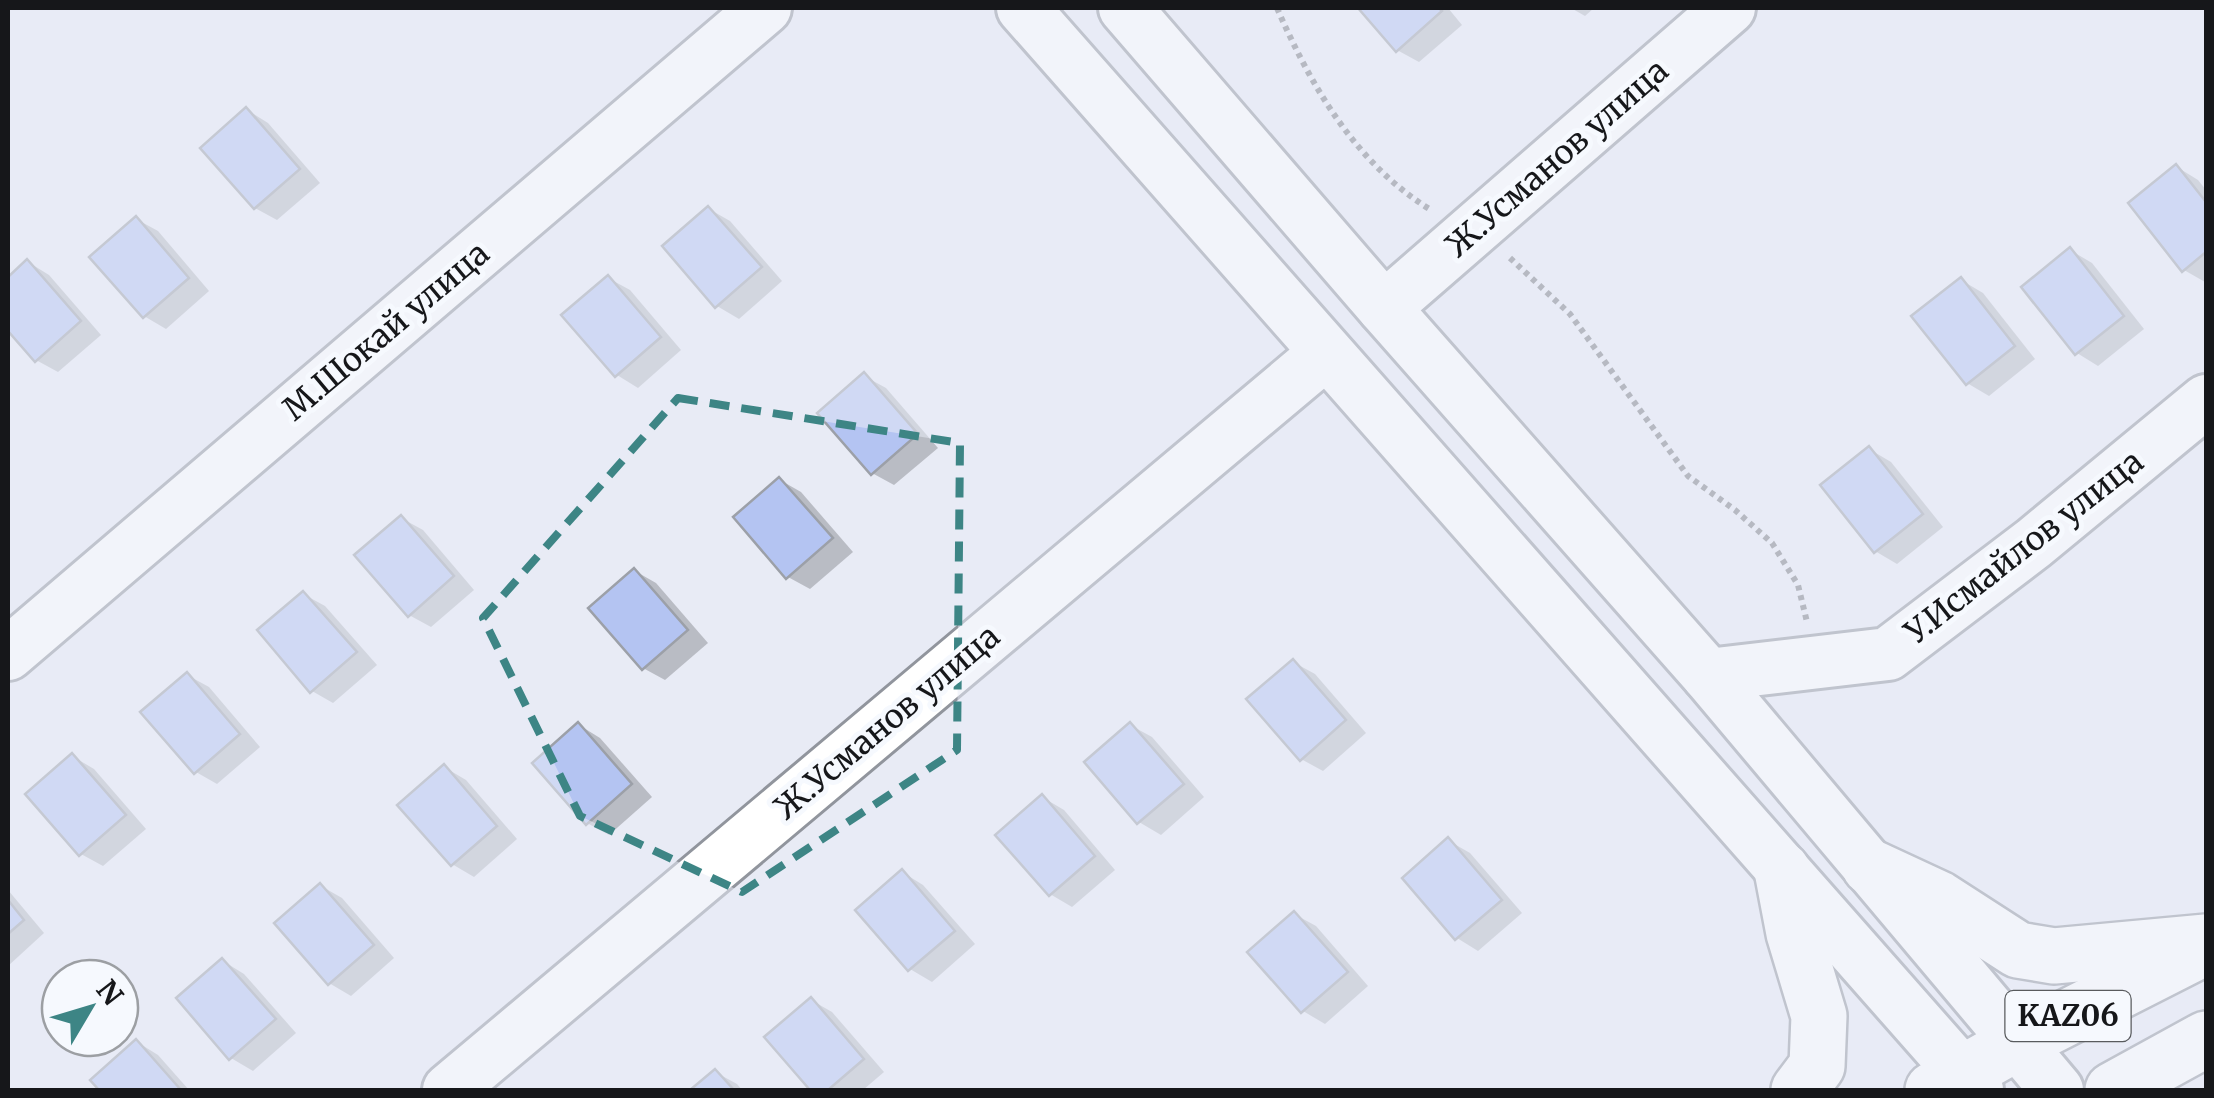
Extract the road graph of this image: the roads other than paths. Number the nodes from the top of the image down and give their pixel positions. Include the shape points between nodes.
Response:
1 (765, 8) edge
2 (1023, 8) edge
3 (1126, 8) edge
4 (1729, 8) edge
5 (1384, 308) junction
6 (1326, 354) junction
7 (2206, 401) edge
8 (8, 654) edge
9 (1708, 674) junction
10 (1870, 867) junction
11 (1782, 870) junction
12 (2206, 944) edge
13 (2206, 1039) edge
14 (2014, 1044) junction
15 (1958, 1085) edge
16 (449, 1090) edge
17 (1799, 1090) edge
18 (2057, 1090) edge
19 (2112, 1090) edge

1 - 8 street, М.Шокай улица
2 - 6 street
3 - 5 street
4 - 5 street, Ж.Усманов улица
5 - 9 street
6 - 11 street
6 - 16 street, Ж.Усманов улица
7 - 9 street, У.Исмайлов улица via 1888,654
9 - 10 street
10 - 12 highway via 1939,899 2018,950 2054,956
10 - 14 street
11 - 15 street
11 - 17 highway via 1819,1016 1817,1066
12 - 14 highway, KАZ06
13 - 19 highway, KАZ06
14 - 15 highway, KАZ06
14 - 18 street

